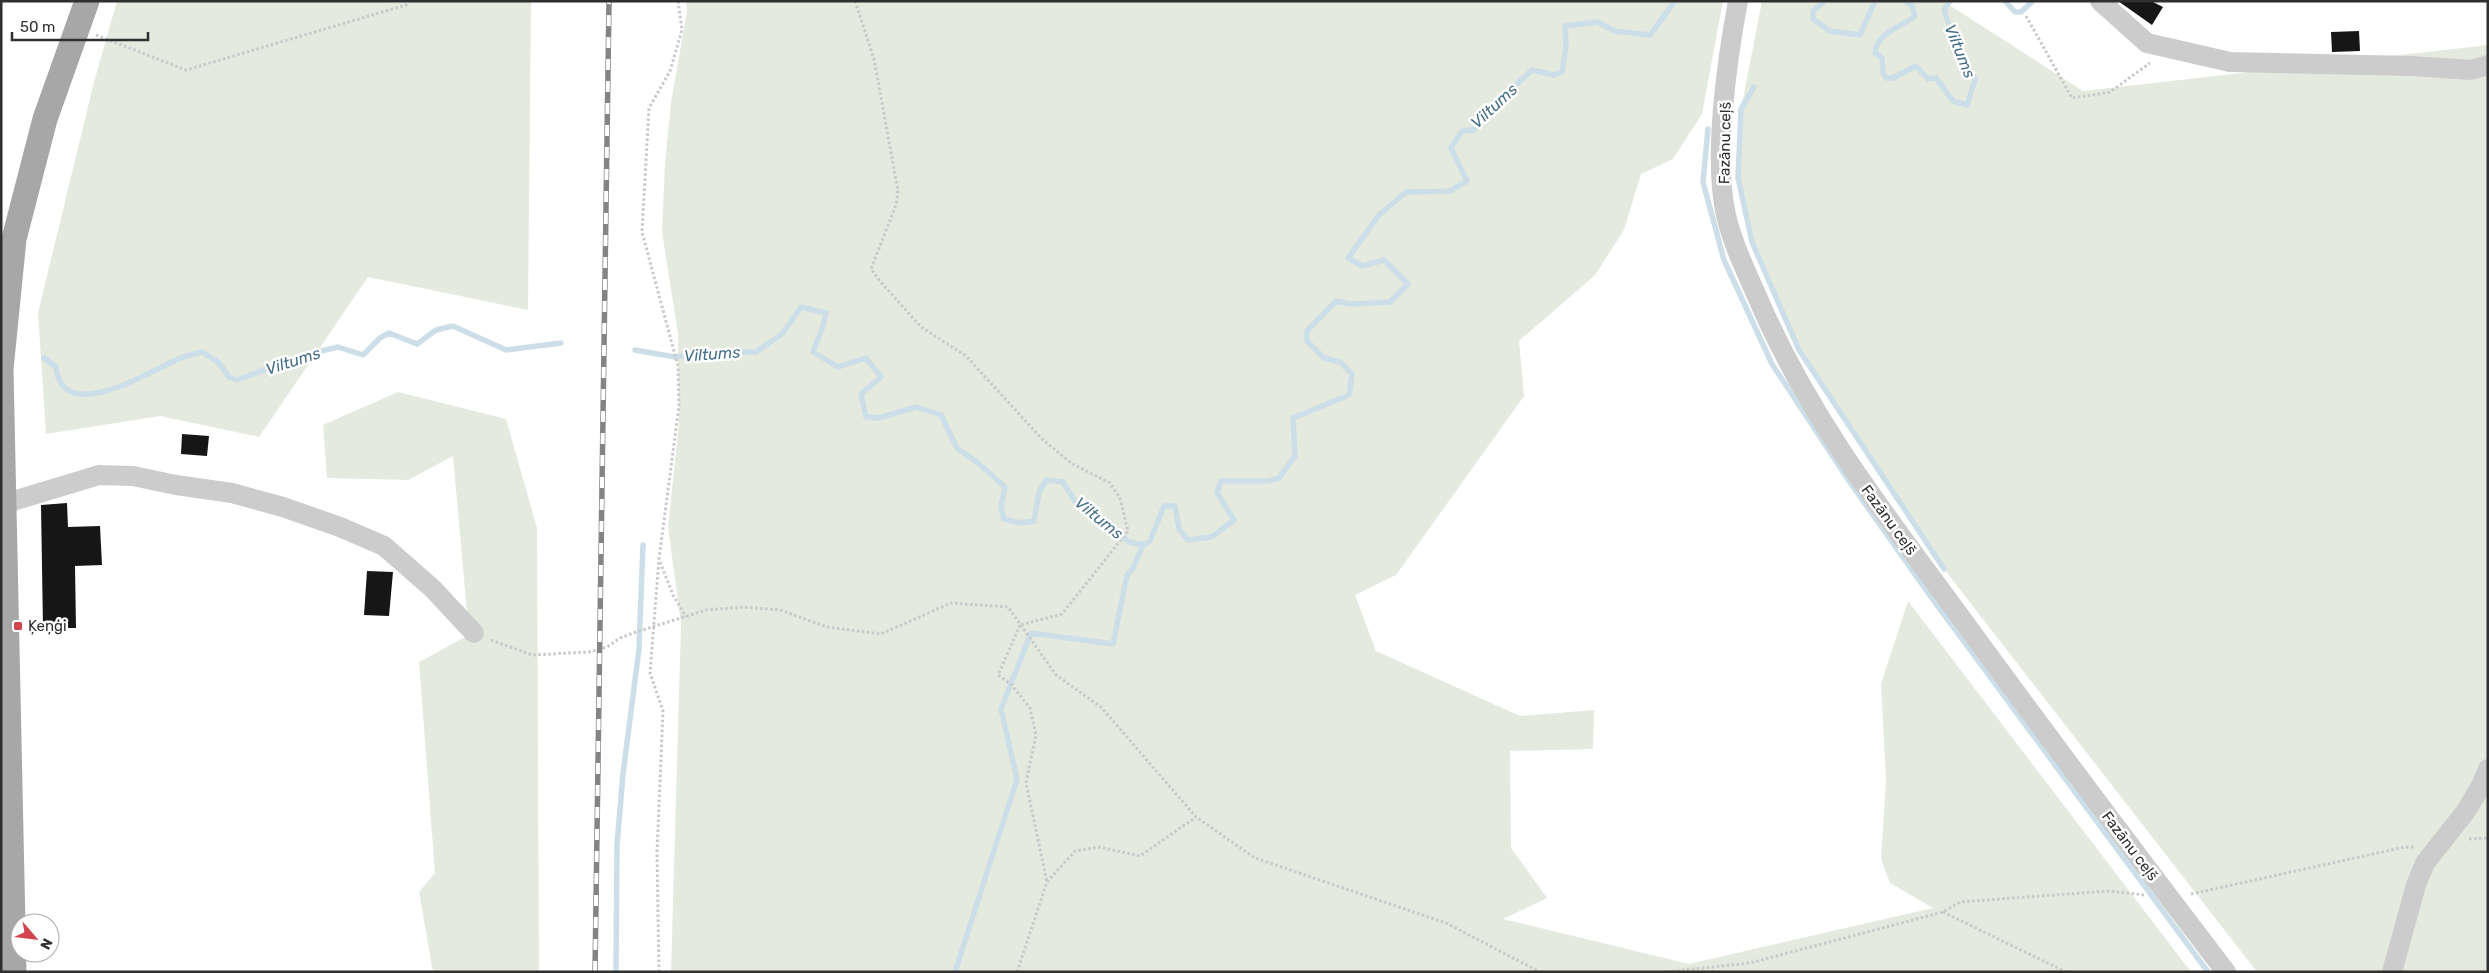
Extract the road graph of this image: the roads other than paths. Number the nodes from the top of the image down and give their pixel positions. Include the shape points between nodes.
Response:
1 (87, 1) edge
2 (1738, 1) edge
3 (2100, 1) edge
4 (2488, 65) edge
5 (3, 504) junction
6 (474, 633) road end
7 (2488, 769) edge
8 (14, 972) edge
9 (2226, 972) edge
10 (2392, 972) edge

1 - 5 main road via 45,119 14,239 1,369
2 - 9 street, Fazānu ceļš via 1724,108 1721,170 1726,214 1739,256 1800,388 1855,474
3 - 4 street via 2147,43 2230,62 2471,70
5 - 6 street via 99,475 133,476 176,486 232,493 283,507 384,546 433,589
5 - 8 main road
7 - 10 street via 2466,811 2425,863

